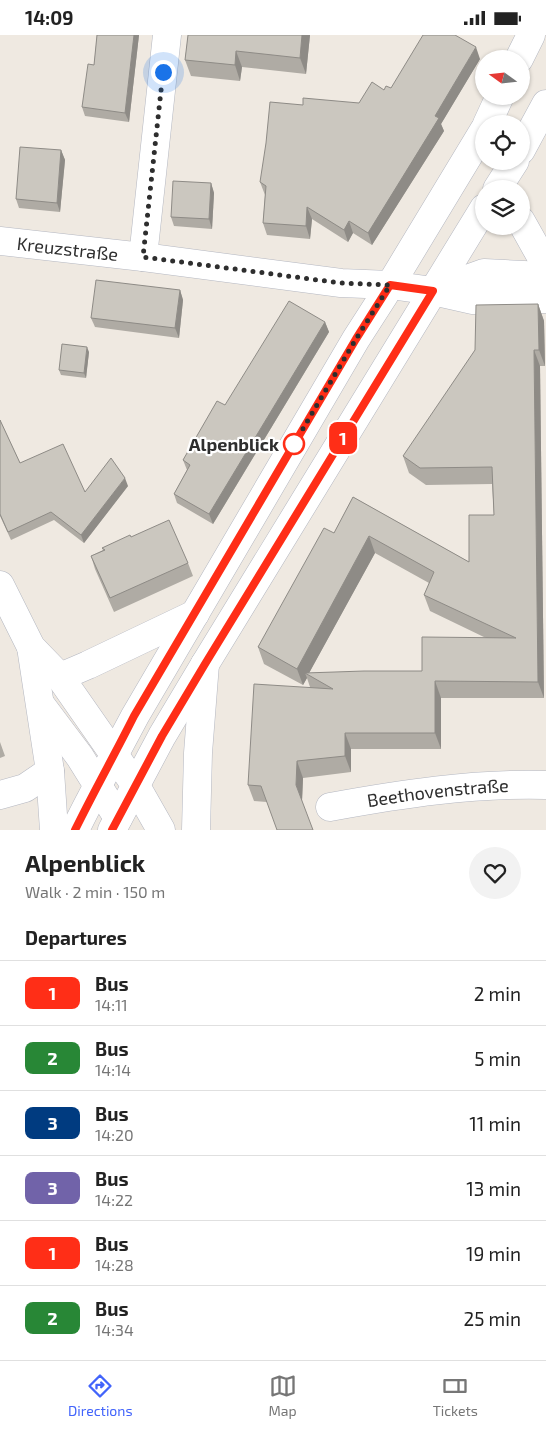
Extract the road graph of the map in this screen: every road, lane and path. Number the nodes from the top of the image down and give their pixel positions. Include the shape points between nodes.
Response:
1 (167, 35) edge
2 (531, 35) edge
3 (524, 50) edge
4 (546, 104) edge
5 (530, 137) edge
6 (475, 145) edge
7 (513, 170) edge
8 (504, 180) edge
9 (475, 223) edge
10 (529, 235) edge
11 (0, 241) edge
12 (143, 257) junction
13 (546, 258) edge
14 (546, 277) edge
15 (390, 285) junction
16 (433, 291) junction
17 (546, 299) edge
18 (0, 585) edge
19 (194, 614) junction
20 (31, 647) junction
21 (205, 664) junction
22 (60, 677) junction
23 (38, 702) junction
24 (115, 755) junction
25 (50, 771) junction
26 (97, 785) junction
27 (546, 785) edge
28 (136, 786) junction
29 (0, 795) edge
30 (330, 807) dead end
31 (118, 826) edge
32 (54, 830) edge
33 (75, 830) edge
34 (161, 830) edge
35 (196, 830) edge

1 - 12 street
2 - 3 street
4 - 5 street
6 - 15 street
7 - 8 street
9 - 16 street
10 - 13 street via 540,255
11 - 12 street, Kreuzstraße
12 - 15 street, Kreuzstraße via 333,282
14 - 16 street, Kreuzstraße via 484,273
15 - 16 street, Kreuzstraße
15 - 19 street
16 - 17 street, Kreuzstraße via 473,300
16 - 21 street
18 - 20 street
19 - 22 street
19 - 24 street
20 - 22 street
20 - 23 street
21 - 28 street
21 - 35 street
22 - 24 street
23 - 25 street
23 - 26 street
24 - 26 street
24 - 28 street
25 - 29 street via 26,788
25 - 32 street
26 - 31 street
26 - 33 street
27 - 30 street, Beethovenstraße via 504,784 386,796
28 - 31 street
28 - 34 street

